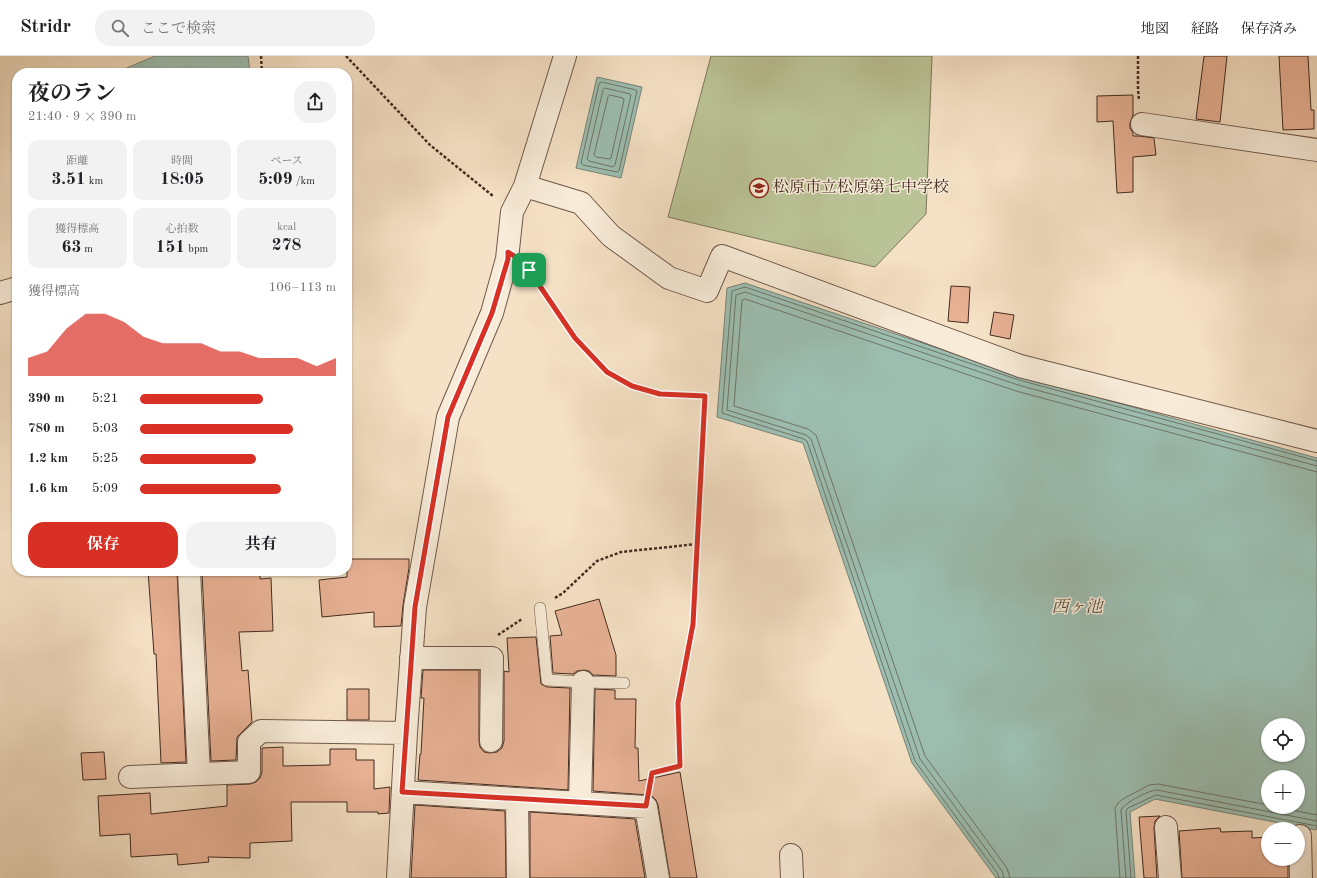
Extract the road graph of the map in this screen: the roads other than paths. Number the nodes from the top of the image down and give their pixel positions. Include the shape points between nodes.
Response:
1 (565, 56) edge
2 (1142, 124) road end
3 (1317, 150) edge
4 (524, 186) junction
5 (12, 289) edge
6 (0, 293) edge
7 (1317, 442) edge
8 (189, 576) edge
9 (540, 608) road end
10 (411, 658) junction
11 (584, 682) junction
12 (624, 683) dead end
13 (406, 733) junction
14 (491, 741) dead end
15 (199, 774) junction
16 (130, 777) dead end
17 (402, 792) junction
18 (516, 799) junction
19 (580, 803) junction
20 (1166, 827) dead end
21 (791, 855) dead end
22 (1301, 866) edge
23 (398, 878) edge
24 (518, 878) edge
25 (658, 878) edge
26 (792, 878) edge
27 (1170, 878) edge
28 (1301, 878) edge

1 - 4 street
2 - 3 street
4 - 7 street via 581,203 611,236 669,278 707,292 722,256 1020,366
4 - 10 street via 512,212 508,259 492,313 448,417 415,607
5 - 6 street
8 - 15 street
9 - 11 lane via 547,680
10 - 13 street
10 - 14 street via 492,658
11 - 12 lane
11 - 19 street
13 - 15 street via 261,732 249,742 249,772
13 - 17 street
15 - 16 street
17 - 18 street
17 - 23 street
18 - 19 street
18 - 24 street
19 - 25 street via 646,806
20 - 27 street
21 - 26 street
22 - 28 street

